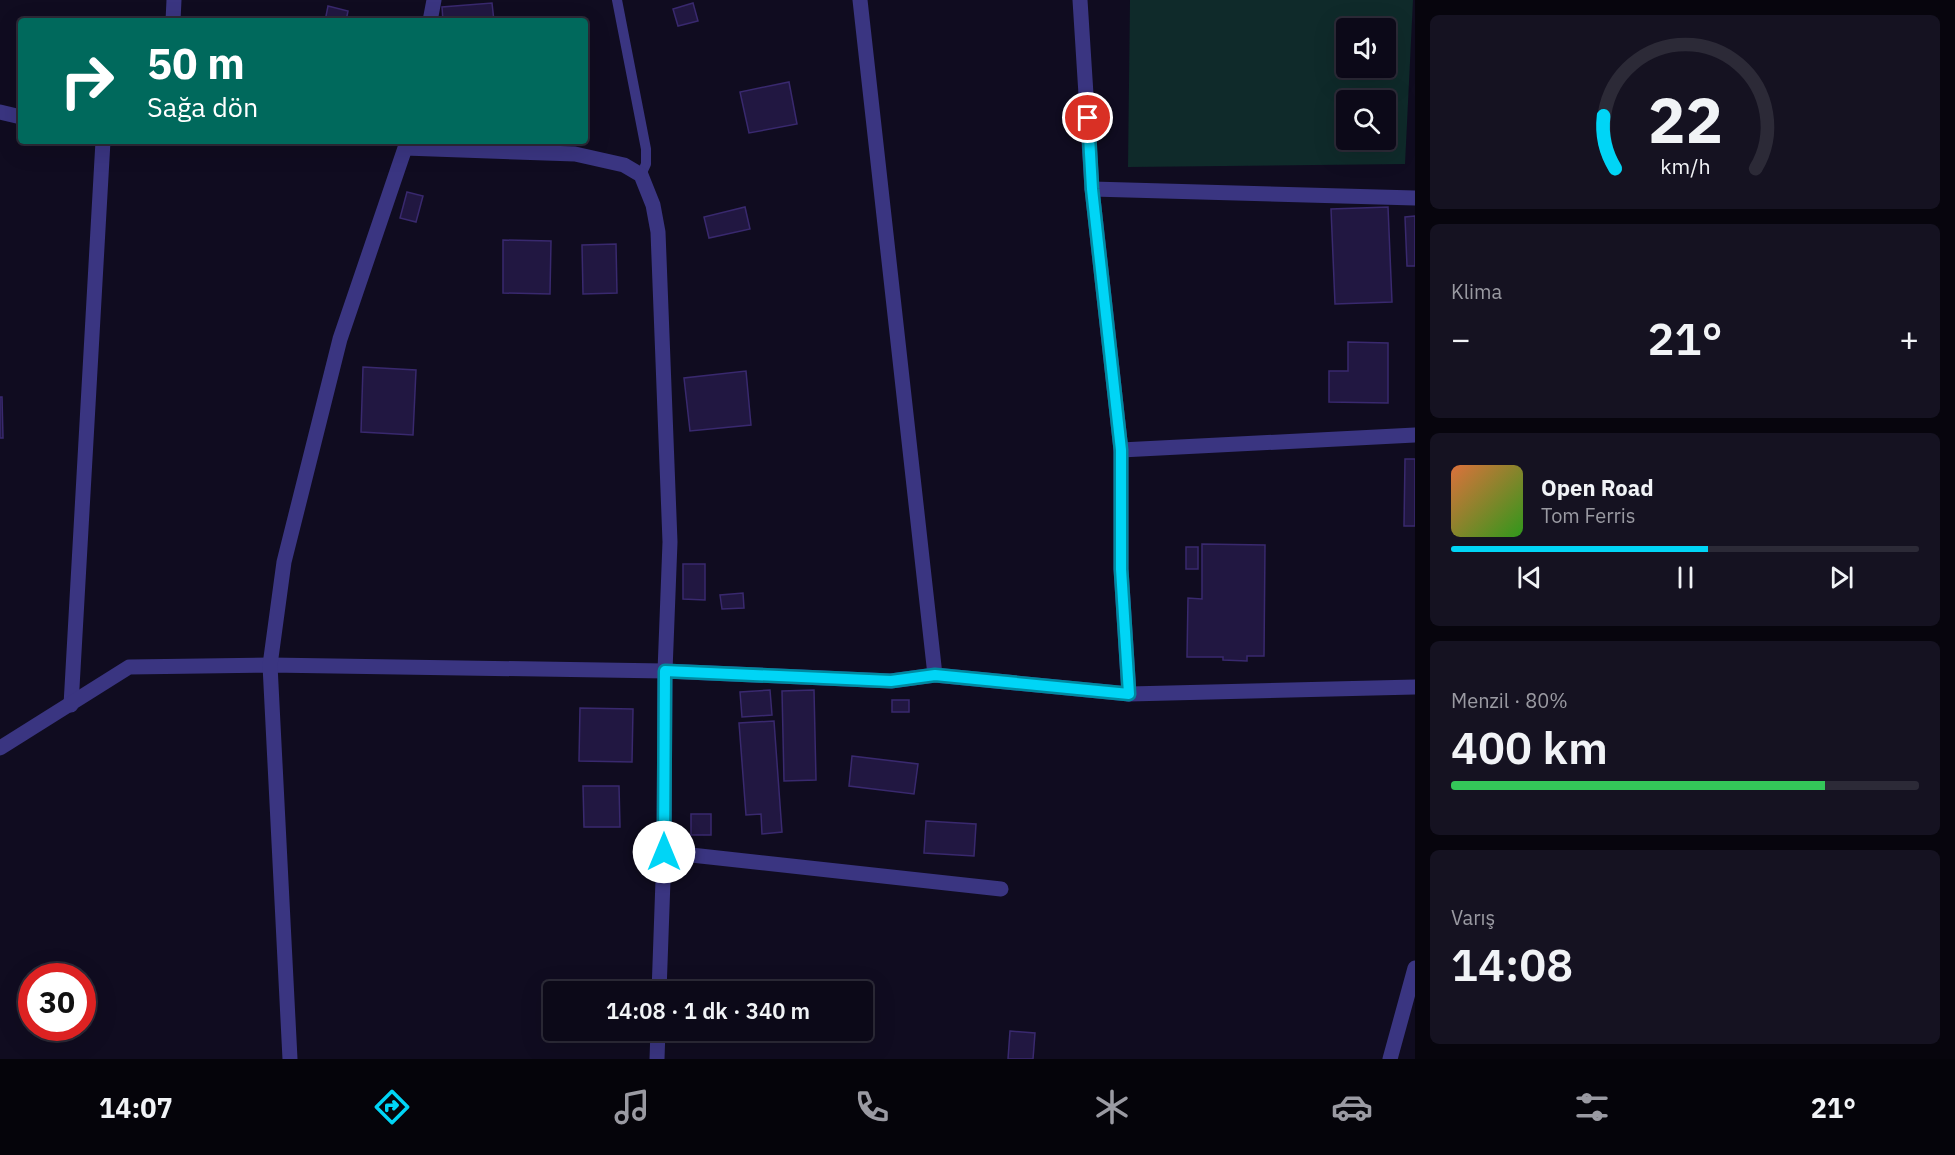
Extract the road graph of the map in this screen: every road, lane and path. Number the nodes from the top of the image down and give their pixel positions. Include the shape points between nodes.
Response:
1 (174, 0) edge
2 (434, 0) edge
3 (617, 0) edge
4 (861, 0) edge
5 (1080, 0) edge
6 (173, 18) edge
7 (431, 18) edge
8 (0, 112) edge
9 (18, 116) edge
10 (103, 144) edge
11 (406, 145) edge
12 (641, 175) junction
13 (1092, 189) junction
14 (1415, 198) edge
15 (1415, 435) edge
16 (1121, 450) junction
17 (270, 665) junction
18 (665, 671) junction
19 (935, 675) junction
20 (1415, 687) edge
21 (1129, 694) junction
22 (70, 705) junction
23 (0, 748) edge
24 (664, 852) junction
25 (1001, 889) dead end
26 (1415, 968) edge
27 (659, 981) edge
28 (658, 1041) edge
29 (290, 1059) edge
30 (659, 1059) edge
31 (1390, 1059) edge

1 - 6 street
2 - 7 street
3 - 12 lane via 646,149
4 - 19 street
5 - 13 street
8 - 9 street
10 - 22 street
11 - 12 street via 575,154 624,165
11 - 17 street via 340,339 284,562
12 - 18 street via 658,232 670,542
13 - 14 street
13 - 16 street
15 - 16 street
16 - 21 street via 1121,569
17 - 18 street
17 - 22 street via 129,667
17 - 29 street
18 - 19 street via 891,681
18 - 24 street
19 - 21 street
20 - 21 street
22 - 23 street
24 - 25 street
24 - 27 street
26 - 31 street
28 - 30 street

